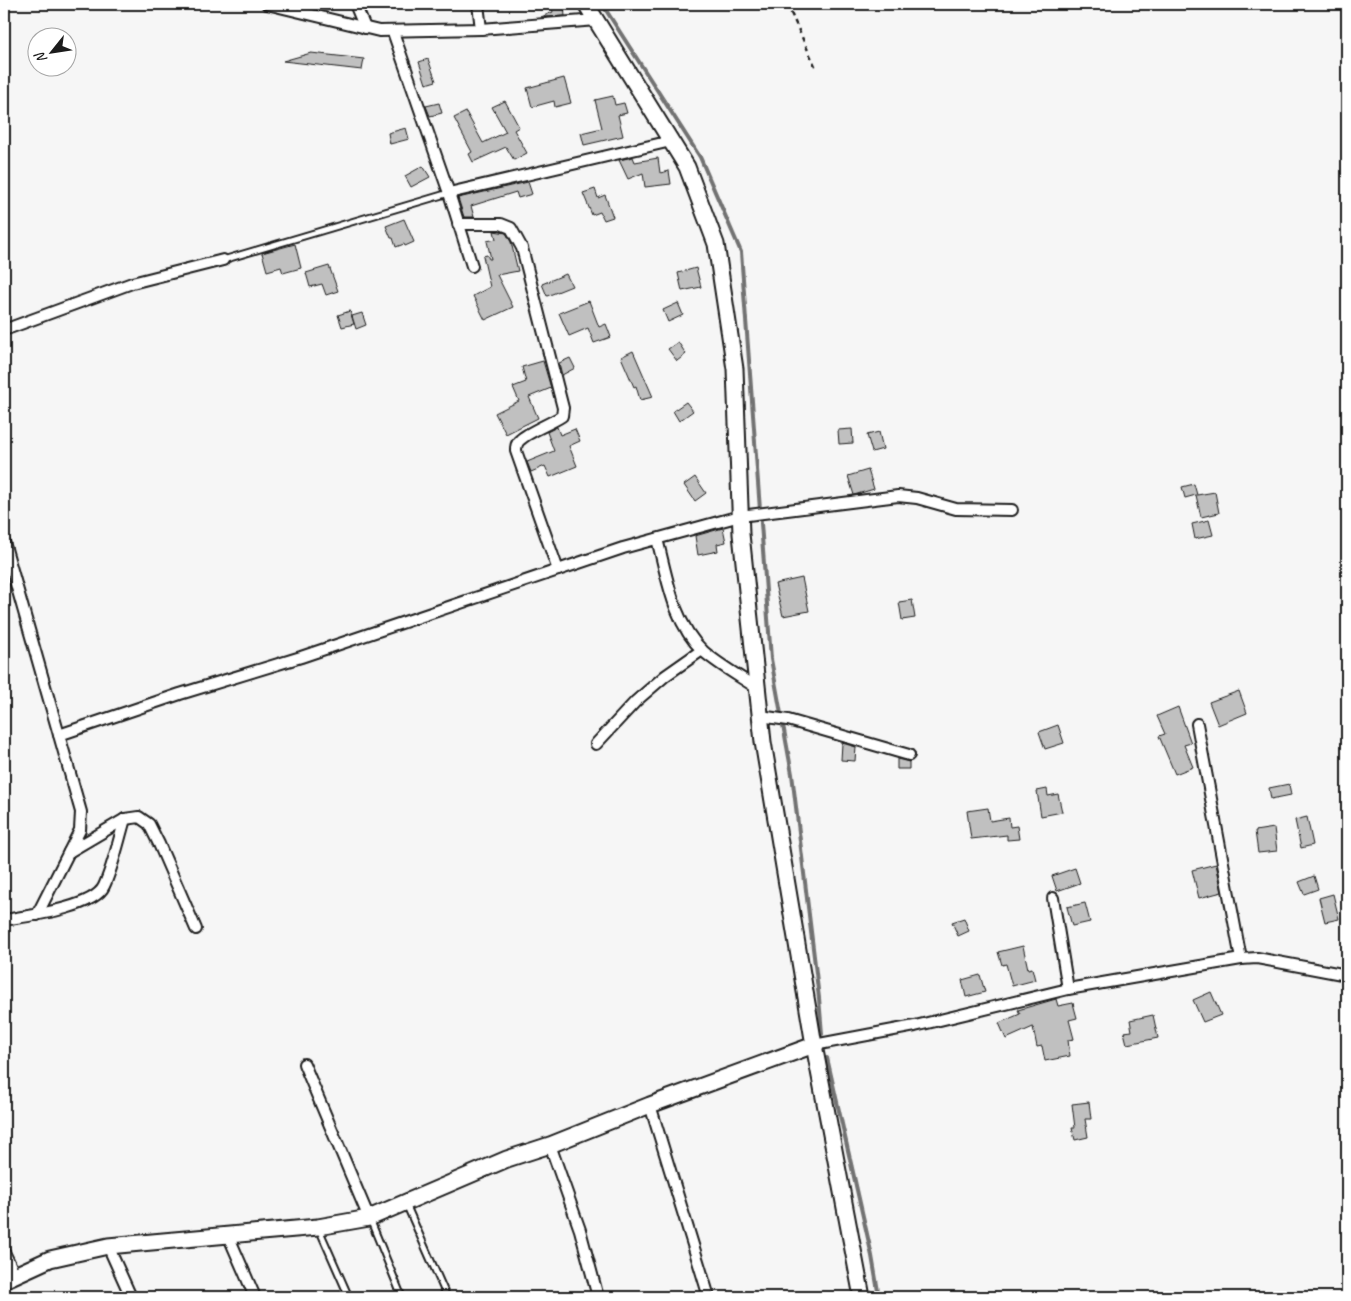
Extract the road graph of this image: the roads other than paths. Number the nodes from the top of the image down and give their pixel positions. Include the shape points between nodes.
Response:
1 (267, 4) edge
2 (355, 4) edge
3 (478, 4) edge
4 (586, 4) edge
5 (597, 20) junction
6 (364, 28) junction
7 (481, 29) junction
8 (393, 32) junction
9 (671, 141) junction
10 (449, 193) junction
11 (458, 224) junction
12 (223, 260) joint
13 (472, 266) dead end
14 (4, 330) edge
15 (1012, 510) dead end
16 (745, 516) junction
17 (657, 539) junction
18 (4, 542) edge
19 (558, 570) junction
20 (702, 650) junction
21 (757, 688) junction
22 (763, 716) junction
23 (1197, 724) dead end
24 (59, 735) junction
25 (596, 744) dead end
26 (909, 755) dead end
27 (126, 819) junction
28 (69, 852) junction
29 (1053, 898) dead end
30 (37, 915) junction
31 (4, 920) edge
32 (196, 929) dead end
33 (1241, 959) junction
34 (1347, 975) edge
35 (1068, 988) junction
36 (814, 1045) junction
37 (304, 1064) dead end
38 (650, 1105) junction
39 (550, 1145) junction
40 (405, 1201) junction
41 (369, 1218) junction
42 (318, 1227) junction
43 (228, 1235) junction
44 (108, 1246) junction
45 (4, 1252) edge
46 (9, 1277) edge
47 (131, 1297) edge
48 (255, 1297) edge
49 (349, 1297) edge
50 (402, 1297) edge
51 (447, 1297) edge
52 (598, 1297) edge
53 (709, 1297) edge
54 (862, 1297) edge

1 - 6 street
2 - 6 street
3 - 7 street
4 - 5 street
5 - 7 street
5 - 9 street
6 - 8 street
7 - 8 street
8 - 10 street
9 - 10 street
9 - 16 street via 687,167 716,244 735,369
10 - 11 street
10 - 12 lane
11 - 13 street
11 - 19 street via 500,224 511,228 522,248 563,408 562,416 520,439 516,451
12 - 14 street via 132,283
15 - 16 street via 956,509 898,496
16 - 17 street
16 - 21 street
17 - 19 street
17 - 20 street via 673,600 689,634
18 - 24 street
19 - 24 street
20 - 21 street
20 - 25 street via 636,701
21 - 22 street
22 - 26 street via 788,720
22 - 36 street via 763,742
23 - 33 street
24 - 28 street via 81,812 80,830
27 - 28 street
27 - 30 street via 104,887 96,897
27 - 32 street via 139,817 149,824
28 - 30 street
29 - 35 street
30 - 31 street
33 - 34 street via 1257,958
33 - 35 street
35 - 36 street via 914,1026
36 - 38 street
36 - 54 street
37 - 41 street
38 - 39 street
38 - 53 street
39 - 40 street
39 - 52 street via 580,1230
40 - 41 street
40 - 51 lane
41 - 42 street
41 - 50 lane
42 - 43 street
42 - 49 lane
43 - 44 street
43 - 48 street
44 - 46 street via 50,1259
44 - 47 street
45 - 46 street

